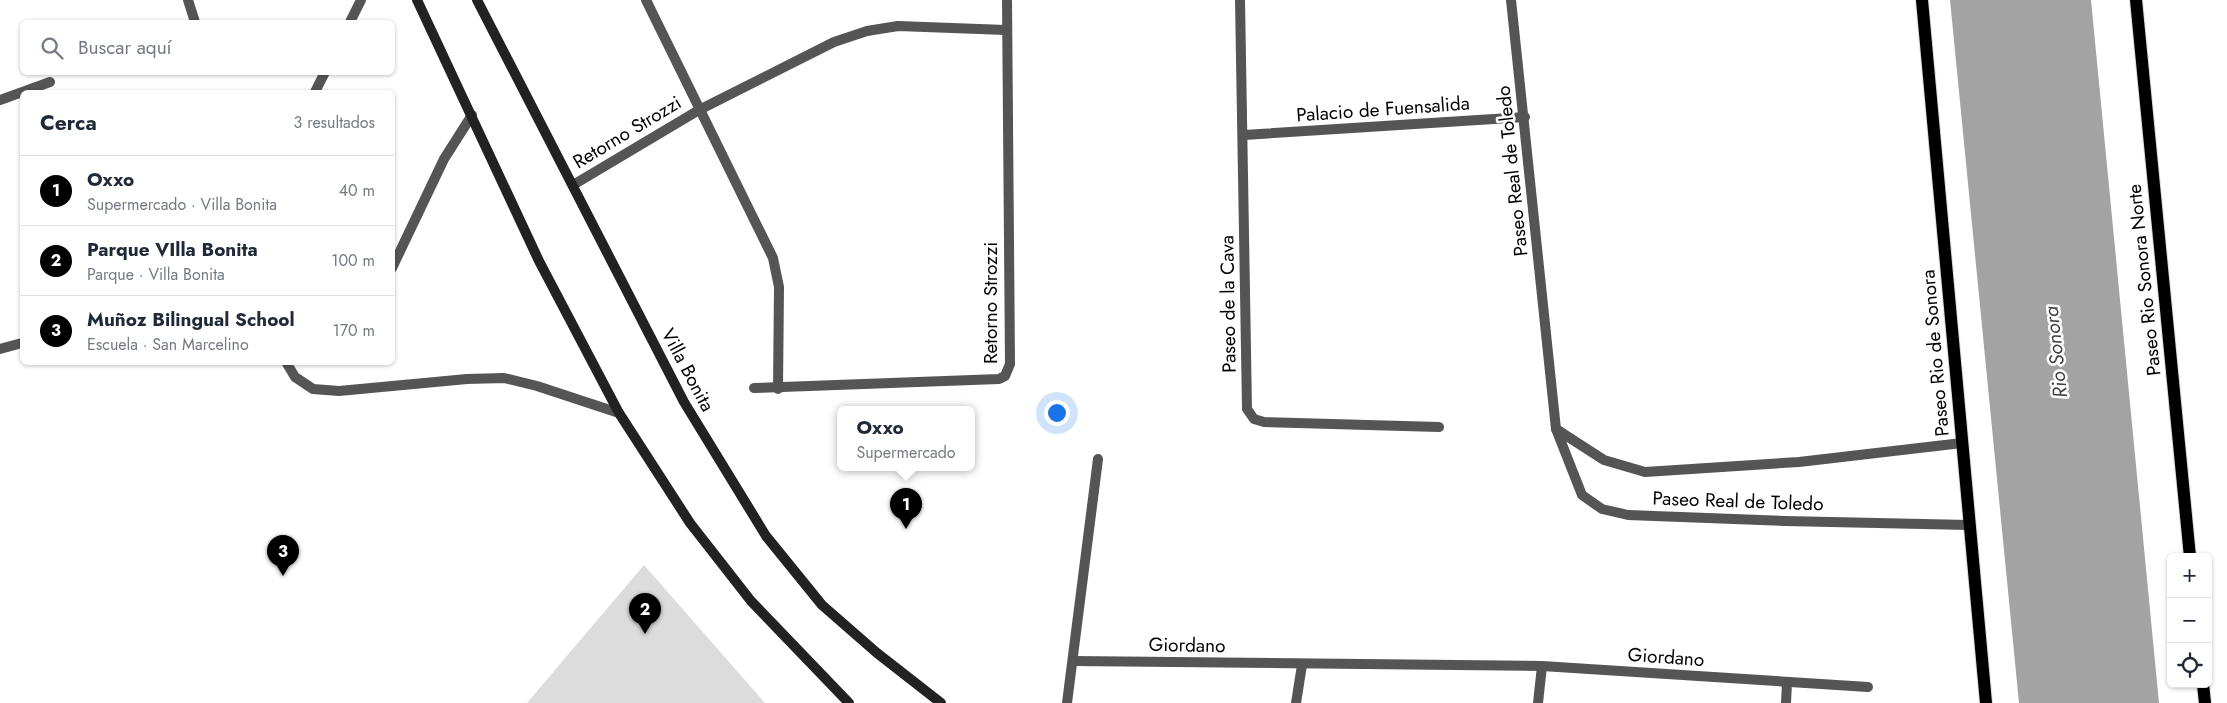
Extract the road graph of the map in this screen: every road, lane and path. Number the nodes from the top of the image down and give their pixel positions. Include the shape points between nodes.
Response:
1 (188, 0) edge
2 (361, 0) edge
3 (417, 0) edge
4 (477, 0) edge
5 (646, 0) edge
6 (1007, 0) edge
7 (1240, 0) edge
8 (1511, 0) edge
9 (1922, 0) edge
10 (2136, 0) edge
11 (194, 20) edge
12 (351, 20) edge
13 (1006, 30) junction
14 (324, 75) edge
15 (50, 82) dead end
16 (28, 90) edge
17 (316, 90) edge
18 (20, 93) edge
19 (0, 100) edge
20 (699, 110) junction
21 (472, 115) junction
22 (1525, 117) junction
23 (1244, 135) junction
24 (573, 185) junction
25 (395, 262) edge
26 (20, 344) edge
27 (0, 350) edge
28 (288, 365) edge
29 (754, 388) dead end
30 (778, 388) junction
31 (619, 413) junction
32 (1439, 427) dead end
33 (1556, 429) junction
34 (1962, 443) junction
35 (1098, 459) dead end
36 (1968, 525) junction
37 (2190, 553) edge
38 (1072, 661) junction
39 (1302, 665) junction
40 (1542, 666) junction
41 (1787, 683) junction
42 (1868, 687) dead end
43 (2203, 688) edge
44 (849, 703) edge
45 (941, 703) edge
46 (1067, 703) edge
47 (1296, 703) edge
48 (1538, 703) edge
49 (1786, 703) edge
50 (1986, 703) edge
51 (2205, 703) edge

1 - 11 street
2 - 12 street
3 - 21 street
4 - 24 street, Villa Bonita
5 - 20 street, Retorno Strozzi
6 - 13 street, Retorno Strozzi
7 - 23 street, Paseo de la Cava
8 - 22 street, Paseo Real de Toledo
9 - 34 main road, Paseo Rio de Sonora
10 - 37 main road, Paseo Rio Sonora Norte
13 - 20 street, Retorno Strozzi via 898,26 867,31 834,42
13 - 30 street, Retorno Strozzi via 1010,364 1005,376 999,379
14 - 17 street
15 - 16 street
18 - 19 street
20 - 24 street, Retorno Strozzi
20 - 30 street, Retorno Strozzi via 773,258 779,287
21 - 25 street via 444,159
21 - 31 street via 539,261
22 - 23 street, Palacio de Fuensalida
22 - 33 street, Paseo Real de Toledo
23 - 32 street, Paseo de la Cava via 1247,409 1254,419 1264,422
24 - 45 street, Villa Bonita via 684,402 766,536 822,604
26 - 27 street
28 - 31 street via 294,377 314,389 339,391 504,378
29 - 30 street, Retorno Strozzi
31 - 44 street via 690,523 751,601
33 - 34 street, Paseo Real de Toledo via 1604,460 1645,472 1799,462
33 - 36 street, Paseo Real de Toledo via 1582,496 1602,509 1628,515
34 - 36 main road, Paseo Rio de Sonora
35 - 38 street
36 - 50 main road, Paseo Rio de Sonora
38 - 39 street, Giordano
38 - 46 street
39 - 40 street, Giordano
39 - 47 street
40 - 41 street, Giordano
40 - 48 street
41 - 42 street, Giordano
41 - 49 street
43 - 51 main road

